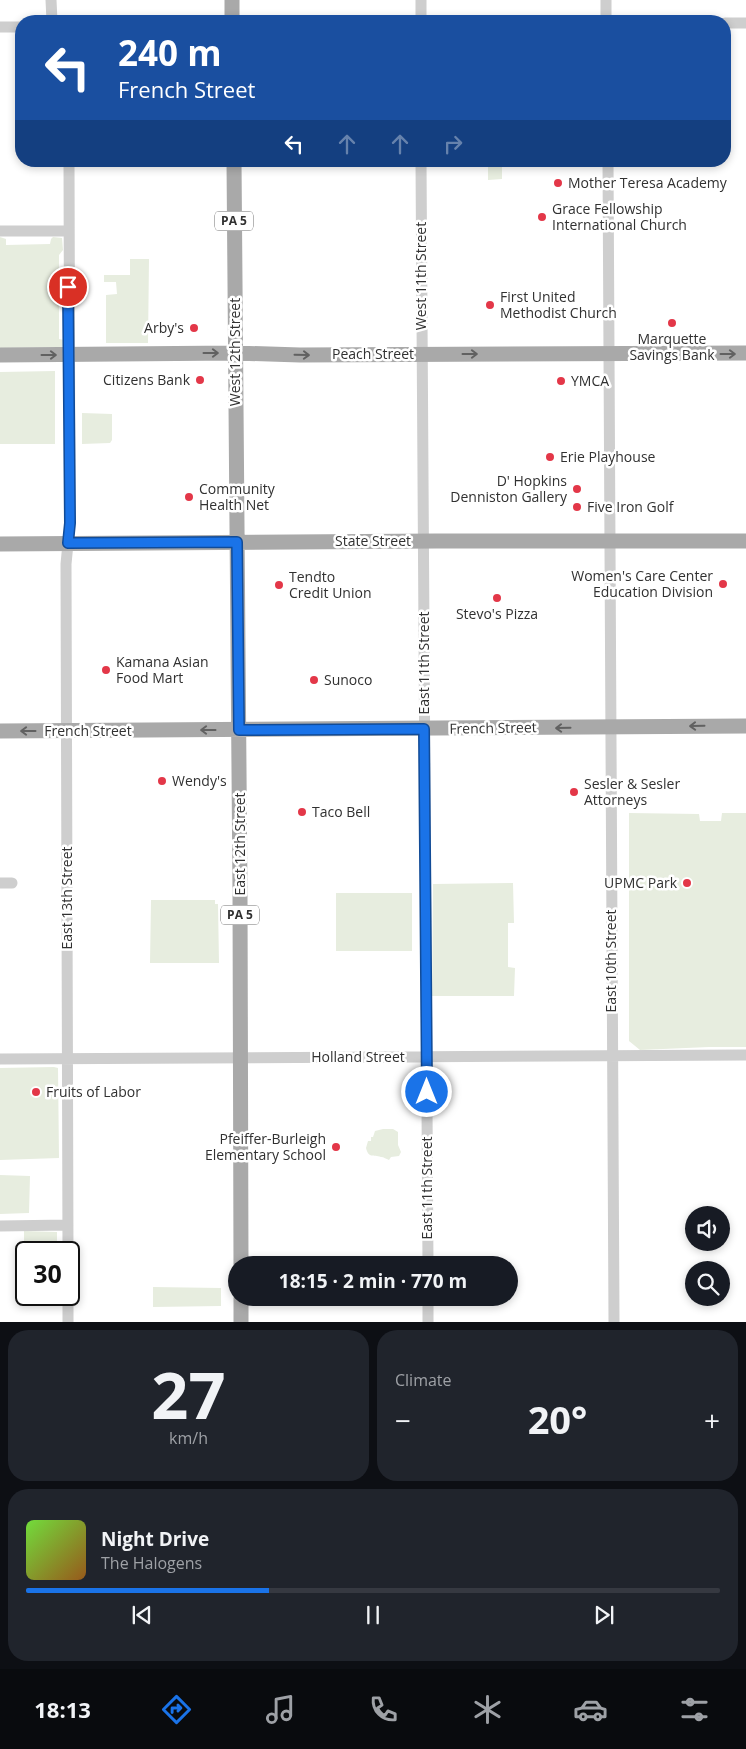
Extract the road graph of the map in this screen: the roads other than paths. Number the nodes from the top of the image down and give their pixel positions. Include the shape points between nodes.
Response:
1 (52, 0) edge
2 (232, 0) edge
3 (421, 0) edge
4 (606, 0) edge
5 (52, 15) edge
6 (232, 15) edge
7 (421, 15) edge
8 (606, 15) edge
9 (731, 23) edge
10 (746, 23) edge
11 (0, 27) edge
12 (15, 27) edge
13 (69, 167) edge
14 (234, 167) edge
15 (421, 167) edge
16 (608, 167) edge
17 (0, 231) edge
18 (68, 231) junction
19 (235, 353) junction
20 (746, 353) edge
21 (69, 354) junction
22 (421, 354) junction
23 (610, 354) junction
24 (0, 355) edge
25 (424, 541) junction
26 (610, 541) junction
27 (746, 541) edge
28 (237, 542) junction
29 (68, 543) junction
30 (0, 544) edge
31 (746, 726) edge
32 (612, 727) junction
33 (424, 729) junction
34 (239, 730) junction
35 (0, 731) edge
36 (66, 731) junction
37 (0, 883) edge
38 (12, 883) dead end
39 (746, 1054) edge
40 (612, 1056) junction
41 (426, 1057) junction
42 (241, 1058) junction
43 (0, 1059) edge
44 (67, 1059) junction
45 (68, 1225) junction
46 (0, 1226) edge
47 (68, 1241) edge
48 (241, 1256) edge
49 (428, 1256) edge
50 (68, 1306) edge
51 (241, 1306) edge
52 (428, 1306) edge
53 (68, 1322) edge
54 (241, 1322) edge
55 (428, 1322) edge
56 (614, 1322) edge

1 - 5 street
2 - 6 main road
3 - 7 street
4 - 8 street
9 - 10 street
11 - 12 street
13 - 18 street, East 13th Street
14 - 19 main road, West 12th Street / PA 5
15 - 22 street, West 11th Street
16 - 23 street, East 10th Street
17 - 18 street
18 - 21 street, East 13th Street
21 -> 19 main road, Peach Street
19 -> 22 main road, Peach Street
19 - 28 main road, West 12th Street / PA 5
23 -> 20 main road, Peach Street
24 -> 21 main road, Peach Street
21 - 29 street, East 13th Street
22 -> 23 main road, Peach Street
22 - 25 street, West 11th Street
23 - 26 street, East 10th Street
25 - 26 main road, State Street
25 - 28 main road, State Street
25 - 33 street, East 11th Street
26 - 27 main road, State Street
26 - 32 street, East 10th Street
28 - 29 main road, State Street
28 - 34 main road, East 12th Street / PA 5
29 - 30 main road, State Street
29 - 36 street, East 13th Street
31 -> 32 main road, French Street
32 -> 33 main road, French Street
32 - 40 street, East 10th Street
33 - 34 main road, French Street
33 - 41 street, East 11th Street
34 -> 36 main road, French Street
34 - 42 main road, East 12th Street / PA 5
36 -> 35 main road, French Street
36 - 44 street, East 13th Street
37 - 38 street
39 - 40 street, Holland Street
40 - 41 street, Holland Street
40 - 56 street, East 10th Street
41 - 42 street, Holland Street
41 - 49 street, East 11th Street
42 - 44 street, Holland Street
42 - 48 main road, East 12th Street / PA 5
43 - 44 street, Holland Street
44 - 45 street, East 13th Street
45 - 46 street
45 - 47 street, East 13th Street
50 - 53 street
51 - 54 main road
52 - 55 street

